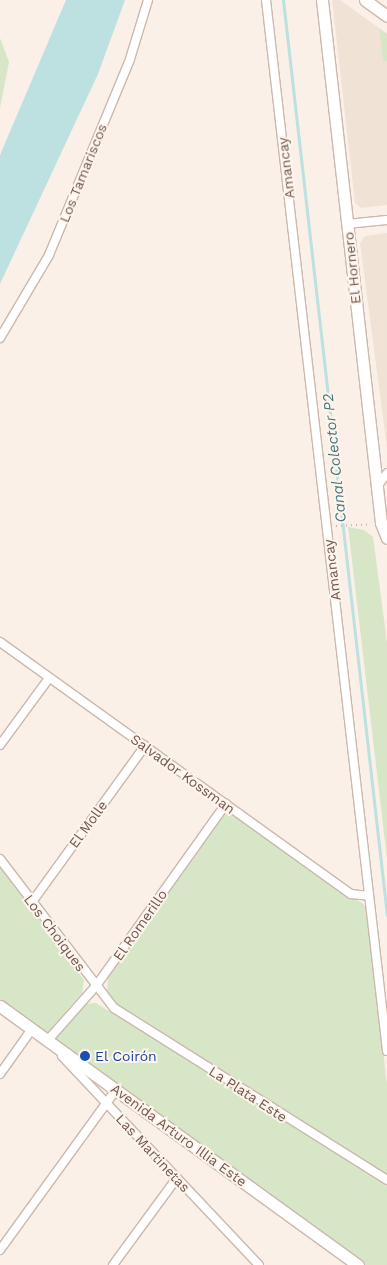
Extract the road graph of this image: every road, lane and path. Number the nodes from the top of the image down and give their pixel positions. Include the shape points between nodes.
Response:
1 (148, 0) edge
2 (266, 0) edge
3 (322, 0) edge
4 (365, 0) edge
5 (387, 16) edge
6 (387, 220) edge
7 (347, 224) junction
8 (0, 338) edge
9 (387, 473) edge
10 (377, 487) junction
11 (381, 523) junction
12 (332, 527) dead end
13 (386, 537) edge
14 (0, 642) edge
15 (49, 678) junction
16 (0, 745) edge
17 (145, 746) junction
18 (226, 804) junction
19 (0, 859) edge
20 (369, 896) junction
21 (32, 902) junction
22 (96, 986) junction
23 (111, 1005) joint
24 (0, 1006) edge
25 (32, 1030) junction
26 (48, 1040) junction
27 (387, 1051) edge
28 (0, 1074) edge
29 (116, 1090) junction
30 (106, 1103) junction
31 (177, 1178) junction
32 (387, 1180) edge
33 (0, 1250) edge
34 (113, 1265) edge
35 (259, 1265) edge
36 (358, 1265) edge

1 - 8 street, Los Tamariscos via 130,59 49,255
2 - 20 street, Amancay
3 - 7 street, El Hornero
4 - 5 street
6 - 7 street
7 - 10 street, El Hornero
9 - 10 street
10 - 11 street, El Hornero
11 - 12 path
11 - 13 street, El Hornero
14 - 15 street, Salvador Kossman
15 - 16 street
15 - 17 street, Salvador Kossman
17 - 18 street, Salvador Kossman
17 - 21 street, El Molle
18 - 20 street, Salvador Kossman via 352,894
18 - 22 street, El Romerillo
19 - 21 street, Los Choiques
20 - 27 street, Amancay
21 - 22 street, Los Choiques
22 - 23 street, Los Choiques
22 - 26 street, El Romerillo
23 - 32 street, La Plata Este
24 - 25 street, Avenida Arturo Illia Este
25 - 26 street, Avenida Arturo Illia Este
25 - 28 street
26 - 29 street, Avenida Arturo Illia Este
26 - 30 street, Las Martinetas
29 - 30 street
29 - 36 street, Avenida Arturo Illia Este
30 - 31 street, Las Martinetas
30 - 33 street
31 - 34 street
31 - 35 street, Las Martinetas

